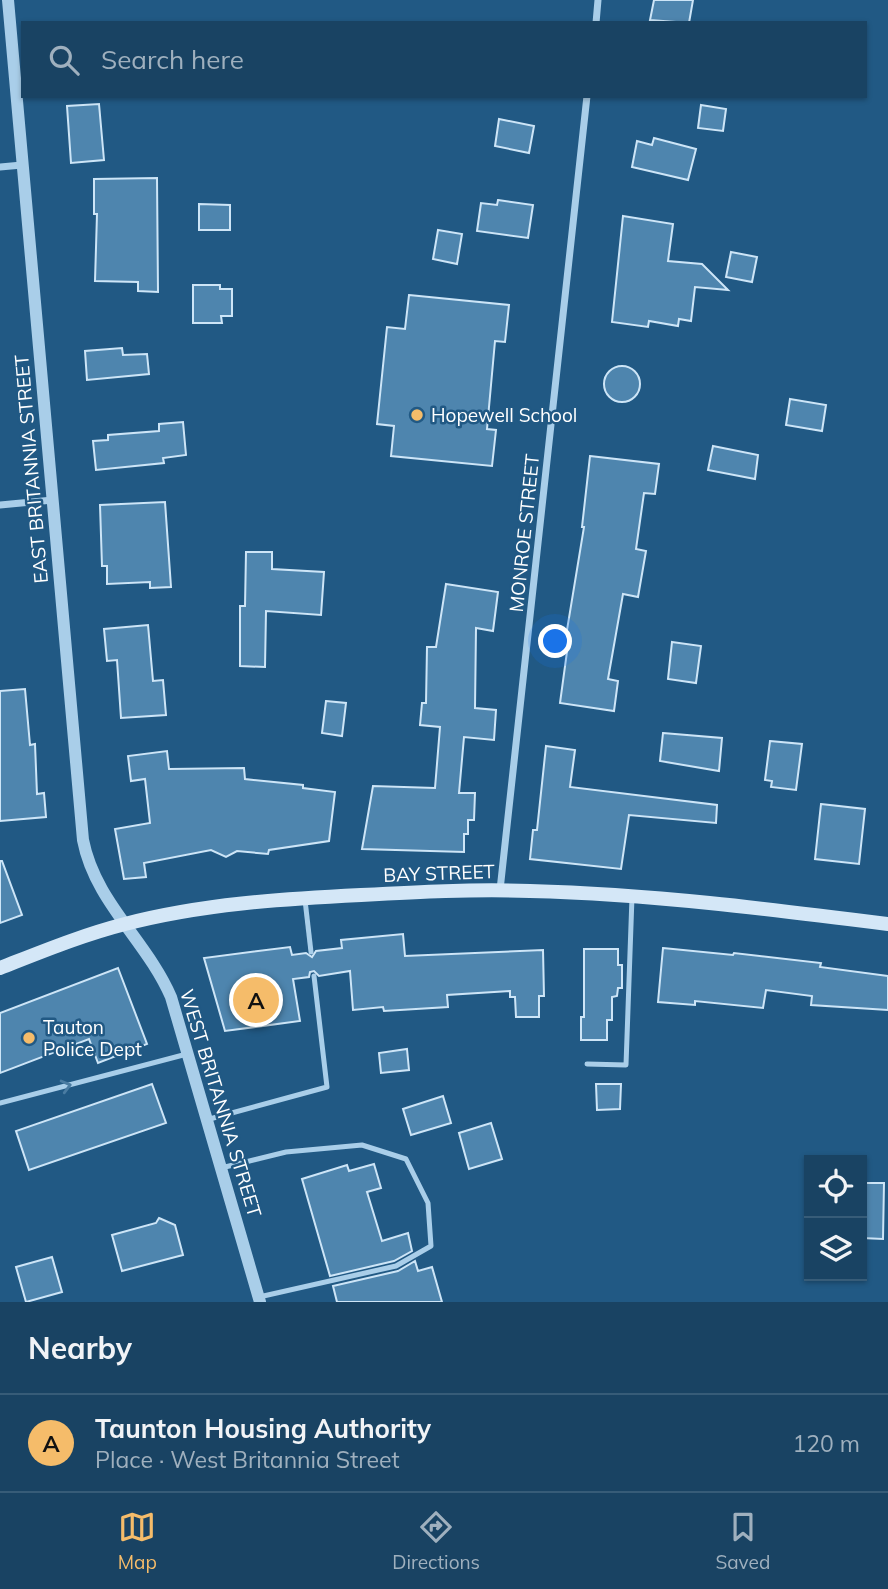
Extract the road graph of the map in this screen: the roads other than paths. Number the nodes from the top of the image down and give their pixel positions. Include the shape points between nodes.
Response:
1 (8, 0) edge
2 (598, 0) edge
3 (596, 21) edge
4 (587, 98) edge
5 (22, 165) junction
6 (0, 167) edge
7 (54, 500) junction
8 (0, 505) edge
9 (500, 890) junction
10 (632, 897) junction
11 (304, 898) junction
12 (125, 924) junction
13 (888, 924) edge
14 (311, 952) dead end
15 (0, 968) edge
16 (314, 976) dead end
17 (187, 1054) junction
18 (587, 1064) dead end
19 (0, 1103) edge
20 (206, 1119) junction
21 (221, 1168) junction
22 (259, 1300) edge

1 - 5 street, EAST BRITANNIA STREET
2 - 3 street
4 - 9 street, MONROE STREET
5 - 6 street
5 - 7 street, EAST BRITANNIA STREET
7 - 8 street
7 - 12 street, EAST BRITANNIA STREET via 83,840 102,892
9 - 10 main road, BAY STREET
9 - 11 main road, BAY STREET
10 - 13 main road, BAY STREET
10 - 18 lane via 626,1065
11 - 12 main road, BAY STREET via 212,906
11 - 14 lane
12 - 15 main road, BAY STREET
12 - 17 street, WEST BRITANNIA STREET via 164,983
16 - 20 lane via 327,1087
19 -> 17 lane
17 - 20 street, WEST BRITANNIA STREET
20 - 21 street, WEST BRITANNIA STREET
21 - 22 street, WEST BRITANNIA STREET
21 - 22 lane via 286,1152 362,1146 406,1159 428,1203 431,1246 396,1266

